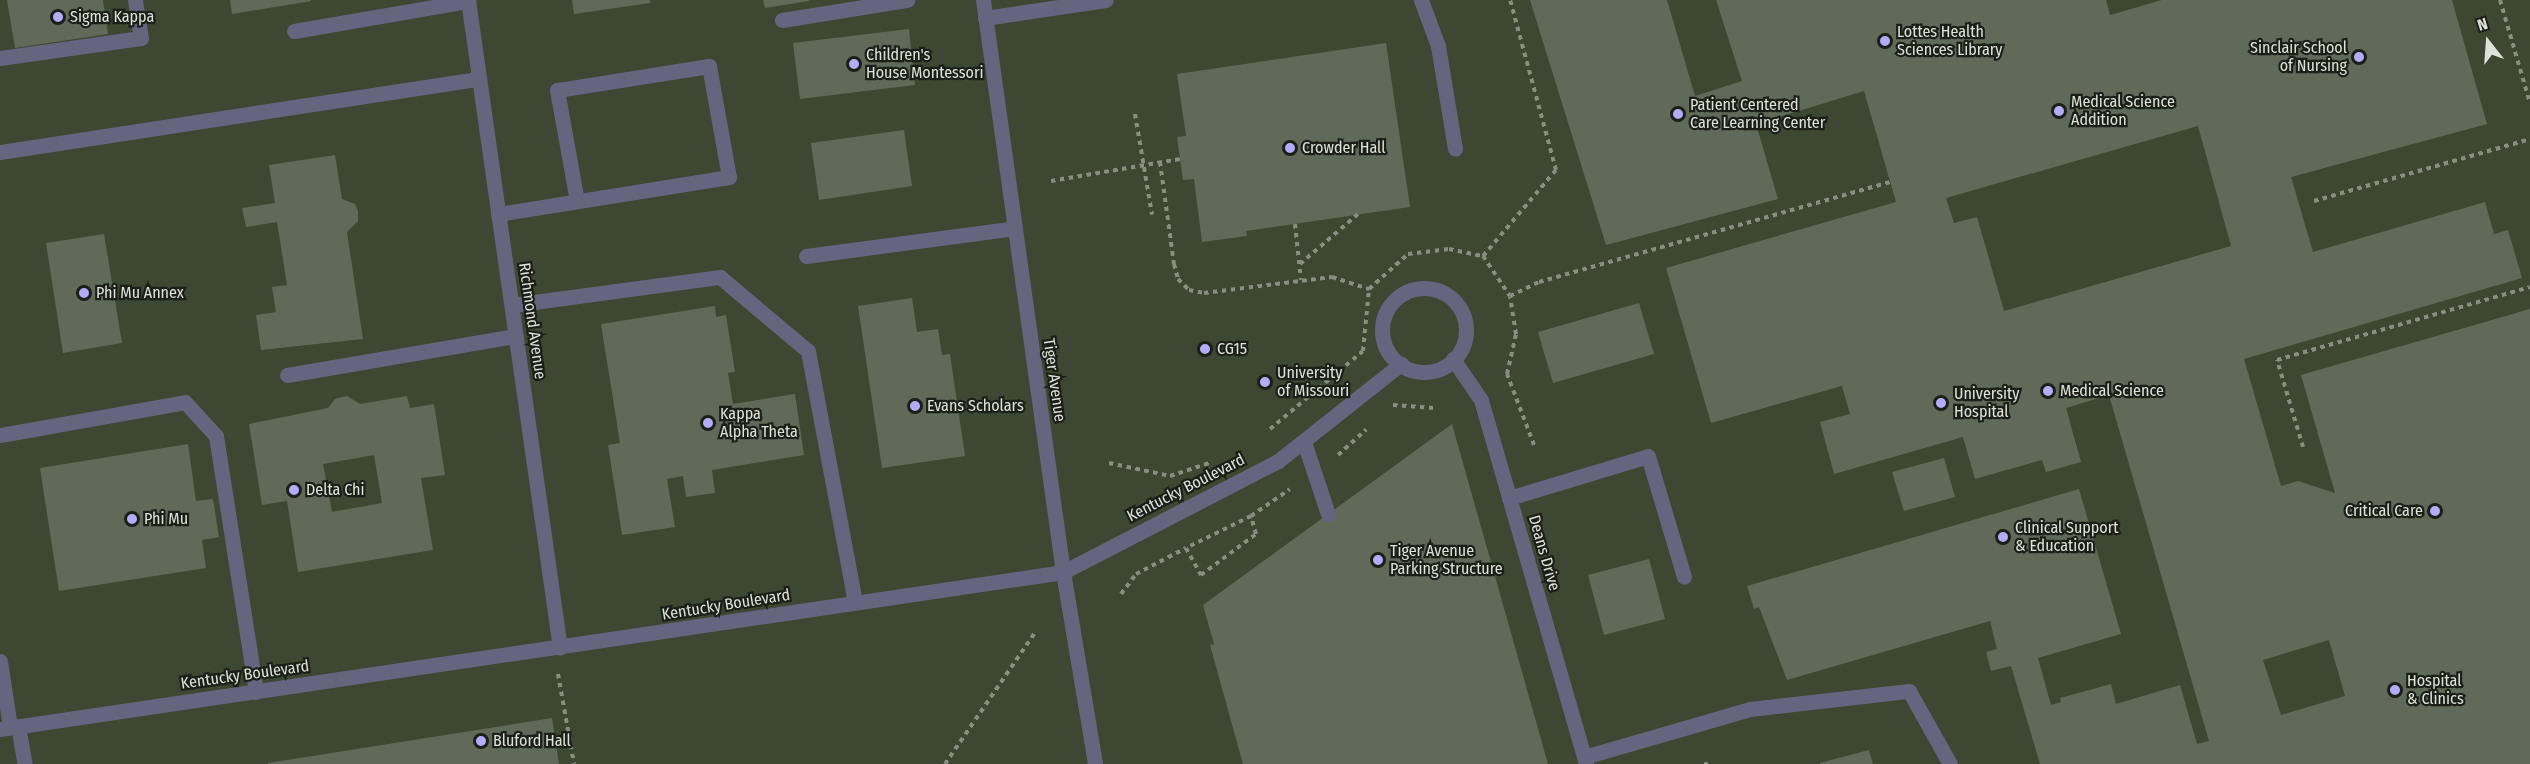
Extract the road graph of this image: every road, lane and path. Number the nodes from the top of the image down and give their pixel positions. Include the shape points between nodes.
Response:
1 (135, 0) edge
2 (908, 0) edge
3 (983, 0) edge
4 (1106, 0) edge
5 (1421, 0) edge
6 (1510, 0) edge
7 (2500, 0) edge
8 (468, 1) edge
9 (985, 18) junction
10 (782, 20) dead end
11 (294, 31) dead end
12 (0, 58) edge
13 (479, 78) junction
14 (2530, 103) edge
15 (1135, 114) dead end
16 (2530, 139) edge
17 (1455, 149) dead end
18 (0, 152) edge
19 (1180, 159) dead end
20 (1160, 162) junction
21 (1143, 165) junction
22 (1051, 181) dead end
23 (1890, 182) dead end
24 (577, 201) junction
25 (2314, 201) dead end
26 (498, 214) junction
27 (1358, 214) dead end
28 (1152, 215) dead end
29 (1295, 224) dead end
30 (1015, 228) junction
31 (806, 256) dead end
32 (1483, 256) junction
33 (1300, 264) junction
34 (1301, 280) junction
35 (2530, 287) edge
36 (1369, 289) junction
37 (1510, 296) junction
38 (512, 305) junction
39 (516, 336) junction
40 (1454, 359) junction
41 (1401, 364) junction
42 (287, 375) dead end
43 (1434, 408) dead end
44 (1386, 410) dead end
45 (1373, 423) dead end
46 (1263, 434) dead end
47 (0, 435) edge
48 (1304, 442) junction
49 (1534, 445) dead end
50 (2303, 447) dead end
51 (1216, 460) dead end
52 (1108, 463) dead end
53 (1314, 472) junction
54 (1509, 498) junction
55 (1328, 514) dead end
56 (1251, 516) junction
57 (1186, 548) junction
58 (1063, 572) junction
59 (1684, 577) dead end
60 (1121, 594) dead end
61 (855, 603) junction
62 (1034, 634) dead end
63 (561, 648) junction
64 (0, 661) edge
65 (558, 674) dead end
66 (256, 692) junction
67 (9, 727) edge
68 (1585, 760) edge
69 (25, 764) edge
70 (574, 764) edge
71 (945, 764) edge
72 (1095, 764) edge
73 (1704, 764) edge
74 (1711, 764) edge
75 (1950, 764) edge

1 - 12 street via 141,38
2 - 10 street
3 - 9 street, Tiger Avenue
4 - 9 street
5 - 17 street via 1438,46
6 - 32 path via 1556,170
7 - 14 path
8 - 11 street
8 - 13 street, Richmond Avenue
9 - 30 street, Tiger Avenue
13 - 18 street
13 - 26 street, Richmond Avenue
15 - 21 path
16 - 25 path
19 - 20 path
20 - 21 path
20 - 34 path via 1173,264 1189,290 1204,293
21 - 22 path
21 - 28 path
23 - 37 path via 1539,282
24 - 24 street via 729,177 709,66 557,90
24 - 26 street
26 - 38 street, Richmond Avenue
27 - 33 path
29 - 33 path
30 - 31 street
30 - 58 street, Tiger Avenue
32 - 36 path via 1449,249 1408,254
32 - 37 path
33 - 34 path
34 - 36 path via 1332,278
35 - 50 path via 2277,360
36 - 46 path via 1363,351
37 - 49 path via 1516,334 1507,374
38 - 39 street, Richmond Avenue
38 - 61 street via 720,277 808,351
39 - 42 street
39 - 63 street, Richmond Avenue
40 - 41 street via 1432,371
40 - 41 street via 1464,344 1464,316 1447,294 1422,288 1397,298 1383,320 1385,346
40 - 54 street, Deans Drive via 1481,400
41 - 48 street, Kentucky Boulevard
43 - 44 path via 1392,405
45 - 53 path
47 - 66 street via 185,402 216,436
48 - 53 street
48 - 58 street, Kentucky Boulevard via 1278,461
51 - 52 path via 1170,476
53 - 55 street
53 - 56 path
54 - 59 street via 1648,456
54 - 68 street, Deans Drive
56 - 57 path
56 - 57 path via 1256,534 1202,576
57 - 60 path via 1136,574
58 - 61 street, Kentucky Boulevard
58 - 72 street, Tiger Avenue
61 - 63 street, Kentucky Boulevard
62 - 71 path
63 - 66 street, Kentucky Boulevard
64 - 67 street
65 - 70 path
66 - 67 street, Kentucky Boulevard
67 - 69 street
68 - 75 street via 1750,709 1909,691
73 - 74 path

